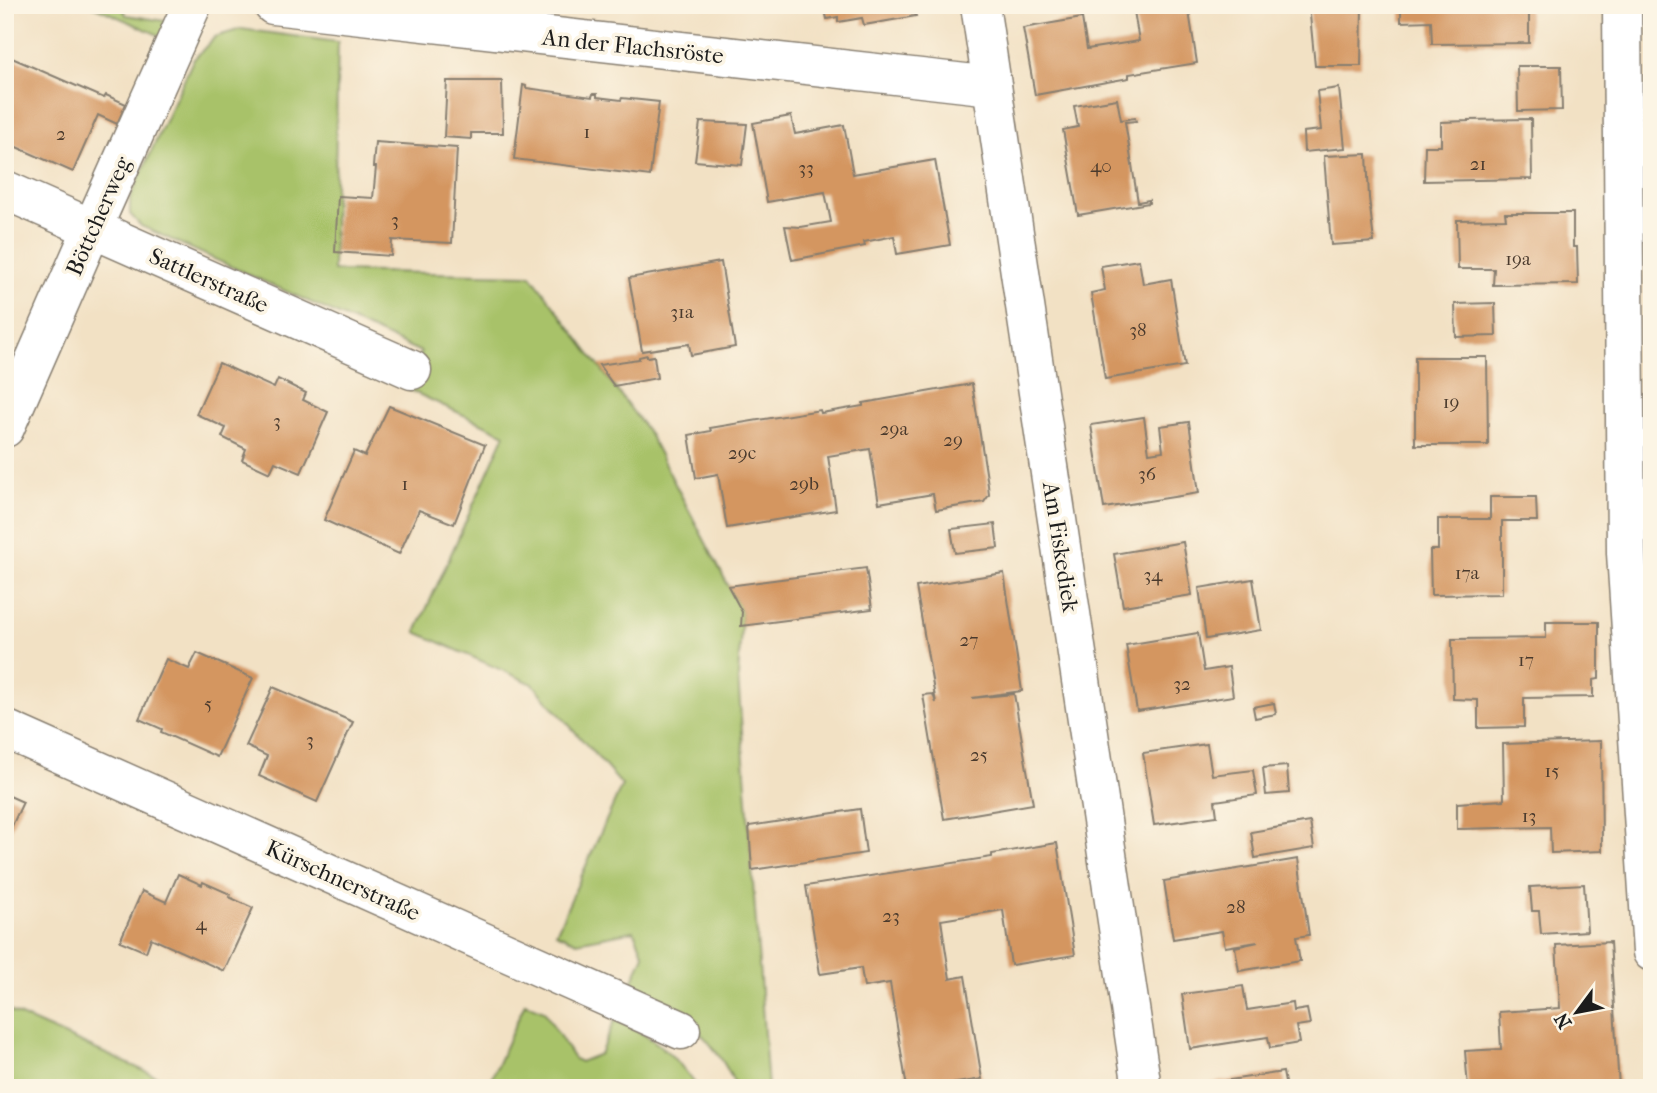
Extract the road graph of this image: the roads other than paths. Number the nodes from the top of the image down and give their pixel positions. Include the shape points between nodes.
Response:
1 (192, 5) edge
2 (273, 5) edge
3 (980, 5) edge
4 (1622, 5) edge
5 (992, 86) junction
6 (5, 190) edge
7 (92, 229) junction
8 (412, 370) dead end
9 (5, 428) edge
10 (5, 729) edge
11 (1652, 952) edge
12 (681, 1030) dead end
13 (1142, 1088) edge

1 - 7 street, Böttcherweg
2 - 5 street, An der Flachsröste
3 - 5 street, Am Fiskediek
4 - 11 street via 1626,553
5 - 13 street, Am Fiskediek
6 - 7 street, Sattlerstraße
7 - 8 street, Sattlerstraße
7 - 9 street, Böttcherweg
10 - 12 street, Kürschnerstraße

